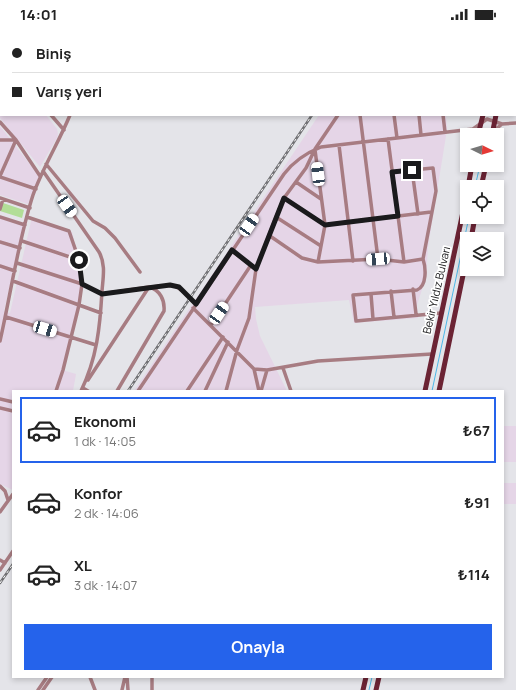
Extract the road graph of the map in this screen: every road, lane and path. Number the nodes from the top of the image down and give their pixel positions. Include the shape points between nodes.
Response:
1 (52, 116) edge
2 (70, 116) edge
3 (337, 116) edge
4 (360, 116) edge
5 (394, 116) edge
6 (418, 116) edge
7 (443, 116) edge
8 (483, 116) edge
9 (496, 116) edge
10 (495, 121) junction
11 (0, 122) edge
12 (482, 122) junction
13 (516, 123) edge
14 (502, 124) junction
15 (474, 128) edge
16 (480, 128) edge
17 (493, 128) edge
18 (498, 128) edge
19 (64, 130) junction
20 (460, 130) edge
21 (445, 132) junction
22 (421, 135) junction
23 (397, 138) junction
24 (388, 139) junction
25 (0, 140) edge
26 (16, 140) junction
27 (364, 142) junction
28 (339, 145) junction
29 (315, 149) junction
30 (46, 164) junction
31 (412, 170) junction
32 (43, 171) junction
33 (392, 172) junction
34 (40, 176) junction
35 (0, 177) edge
36 (296, 182) junction
37 (36, 188) junction
38 (2, 198) edge
39 (284, 198) junction
40 (321, 199) junction
41 (30, 208) junction
42 (0, 209) edge
43 (431, 212) junction
44 (418, 214) junction
45 (398, 216) junction
46 (0, 217) edge
47 (276, 217) junction
48 (27, 218) junction
49 (373, 219) junction
50 (349, 222) junction
51 (461, 224) edge
52 (25, 225) junction
53 (325, 225) junction
54 (270, 236) junction
55 (22, 241) junction
56 (0, 242) edge
57 (321, 246) junction
58 (20, 248) junction
59 (232, 250) junction
60 (378, 259) junction
61 (423, 259) junction
62 (79, 260) junction
63 (353, 260) junction
64 (318, 262) junction
65 (404, 262) junction
66 (17, 263) junction
67 (251, 265) junction
68 (0, 266) edge
69 (256, 269) junction
70 (15, 271) junction
71 (140, 272) dead end
72 (463, 276) edge
73 (13, 281) junction
74 (82, 284) junction
75 (149, 287) junction
76 (413, 289) junction
77 (391, 291) junction
78 (102, 294) junction
79 (371, 294) junction
80 (196, 304) junction
81 (79, 305) junction
82 (194, 308) junction
83 (101, 313) junction
84 (441, 313) junction
85 (416, 314) junction
86 (6, 317) junction
87 (394, 317) junction
88 (373, 319) junction
89 (2, 322) edge
90 (211, 325) junction
91 (2, 327) edge
92 (71, 337) junction
93 (223, 337) junction
94 (0, 340) edge
95 (228, 342) junction
96 (96, 345) junction
97 (236, 350) junction
98 (432, 354) junction
99 (282, 368) junction
100 (254, 369) junction
101 (267, 370) junction
102 (82, 389) edge
103 (56, 390) edge
104 (118, 390) edge
105 (139, 390) edge
106 (188, 390) edge
107 (205, 390) edge
108 (226, 390) edge
109 (260, 390) edge
110 (260, 390) edge
111 (291, 390) edge
112 (425, 390) edge
113 (439, 390) edge
114 (0, 399) edge
115 (12, 402) edge
116 (0, 408) edge
117 (12, 411) edge
118 (0, 486) edge
119 (12, 495) edge
120 (8, 500) junction
121 (0, 512) edge
122 (12, 552) edge
123 (0, 560) edge
124 (5, 563) junction
125 (0, 570) edge
126 (47, 678) edge
127 (51, 678) edge
128 (90, 678) edge
129 (126, 678) edge
130 (126, 678) edge
131 (152, 678) edge
132 (366, 678) edge
133 (379, 678) edge
134 (38, 690) edge
135 (43, 690) edge
136 (95, 690) edge
137 (122, 690) edge
138 (128, 690) edge
139 (152, 690) edge
140 (363, 690) edge
141 (376, 690) edge

1 - 19 street
2 - 19 street
3 - 29 street
4 - 27 street
5 - 23 street
6 - 22 street
7 - 21 street
8 - 12 main road
9 - 10 main road
10 - 12 street via 487,119
10 - 14 street
10 - 17 main road
11 - 26 street
12 - 15 street
12 - 16 main road
13 - 14 street
14 - 18 street
19 - 30 street
20 - 21 street
21 - 22 street
22 - 23 street
23 - 24 street
24 - 27 street
24 - 33 street
25 - 26 street
26 - 34 street
26 - 35 street
27 - 28 street
27 - 49 street
28 - 29 street
28 - 50 street
29 - 36 street
29 - 40 street
29 - 59 street via 287,169
30 - 32 street
30 - 71 street via 93,221 115,238
31 - 33 street
31 - 43 street via 433,168 436,191
31 - 44 street
32 - 34 street
32 - 78 street via 101,255
33 - 45 street
34 - 37 street
35 - 37 street
36 - 39 street
36 - 40 street
37 - 41 street
38 - 41 street
38 - 42 street
39 - 47 street
39 - 53 street
40 - 53 street
41 - 48 street
43 - 44 street
43 - 61 street
44 - 45 street
45 - 49 street
45 - 65 street
46 - 52 street
47 - 54 street
47 - 57 street
48 - 52 street
48 - 62 street via 69,231
49 - 50 street
49 - 60 street
50 - 53 street
50 - 63 street
51 - 84 main road, Bekir Yıldız Bulvarı
52 - 55 street
53 - 57 street
54 - 64 street via 302,258
54 - 69 street
55 - 58 street
55 - 62 street
56 - 58 street
57 - 64 street
58 - 66 street
59 - 67 street
59 - 80 street
60 - 63 street
60 - 65 street
61 - 65 street
61 - 76 street via 423,285
62 - 74 street
63 - 64 street
66 - 70 street
66 - 74 street
67 - 69 street
67 - 90 street
68 - 70 street
69 - 97 street via 249,318
70 - 73 street
72 - 113 main road, Bekir Yıldız Bulvarı
73 - 81 street
73 - 86 street
74 - 78 street
74 - 81 street
75 - 78 street
75 - 80 street via 177,286
75 - 102 street
75 - 104 street via 161,296 164,311
76 - 77 street
76 - 85 street
77 - 79 street
77 - 87 street
78 - 83 street
79 - 88 street
79 - 88 street via 353,295 356,321
80 - 82 street
81 - 83 street
81 - 92 street
82 - 90 street
82 - 105 street
83 - 96 street
84 - 85 street
84 - 98 main road, Bekir Yıldız Bulvarı
85 - 87 street
86 - 89 street
86 - 92 street
87 - 88 street
89 - 91 street
90 - 93 street
91 - 94 street
92 - 96 street
92 - 103 street
93 - 95 street
93 - 106 street
95 - 97 street
95 - 107 street
96 - 102 street
97 - 100 street
97 - 108 street
98 - 99 street via 318,361
98 - 112 main road, Bekir Yıldız Bulvarı
99 - 101 street
99 - 111 street
100 - 101 street
100 - 109 street
101 - 110 street
114 - 115 street
116 - 117 street
118 - 120 street
119 - 120 street
120 - 121 street
122 - 124 street
123 - 124 street
124 - 125 street
126 - 134 street
127 - 135 street
128 - 136 street
129 - 137 street
130 - 138 street
131 - 139 street
132 - 140 main road
133 - 141 main road

